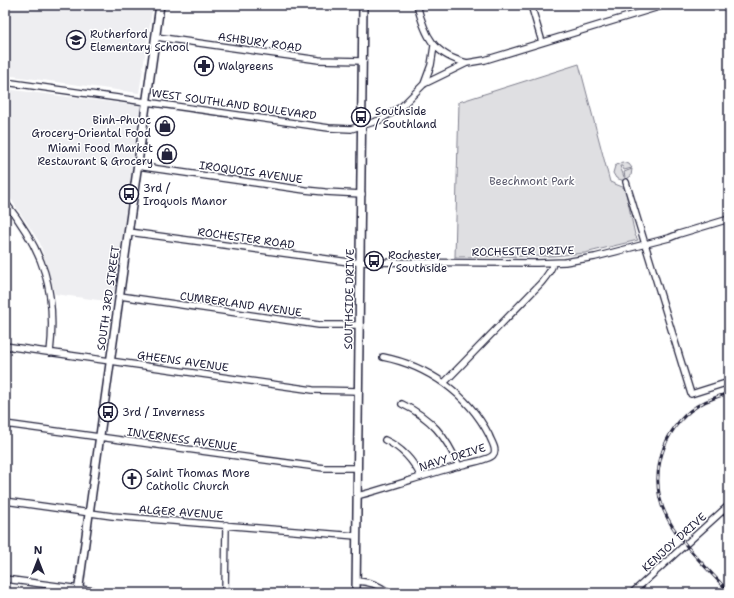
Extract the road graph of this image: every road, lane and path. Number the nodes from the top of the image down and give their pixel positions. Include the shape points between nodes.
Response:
1 (160, 5) edge
2 (363, 5) edge
3 (417, 5) edge
4 (531, 5) edge
5 (665, 5) edge
6 (156, 37) junction
7 (542, 42) junction
8 (434, 46) junction
9 (363, 61) junction
10 (467, 63) junction
11 (5, 82) edge
12 (424, 84) junction
13 (147, 102) junction
14 (361, 126) junction
15 (137, 166) junction
16 (626, 182) dead end
17 (362, 194) junction
18 (5, 202) edge
19 (729, 219) edge
20 (128, 232) junction
21 (644, 244) junction
22 (360, 261) junction
23 (553, 263) junction
24 (120, 296) junction
25 (360, 325) junction
26 (5, 346) edge
27 (50, 353) junction
28 (383, 357) dead end
29 (111, 361) junction
30 (729, 382) edge
31 (444, 383) junction
32 (359, 391) junction
33 (402, 404) dead end
34 (5, 424) edge
35 (100, 437) junction
36 (385, 440) dead end
37 (459, 466) junction
38 (358, 468) junction
39 (421, 477) junction
40 (357, 496) junction
41 (5, 501) edge
42 (729, 505) edge
43 (89, 514) junction
44 (226, 525) junction
45 (356, 536) junction
46 (5, 579) edge
47 (356, 581) junction
48 (79, 591) edge
49 (110, 593) edge
50 (225, 593) edge
51 (356, 593) edge
52 (389, 593) edge
53 (632, 593) edge

1 - 6 street, SOUTH 3RD STREET
2 - 9 street, SOUTHSIDE DRIVE
3 - 8 street via 424,28
4 - 7 street
5 - 7 street
6 - 9 street, ASHBURY ROAD via 320,60
6 - 13 street, SOUTH 3RD STREET
7 - 10 street
8 - 10 street via 451,58
8 - 12 street
9 - 14 street, SOUTHSIDE DRIVE
10 - 12 street, WEST SOUTHLAND BOULEVARD
11 - 13 street, WEST SOUTHLAND BOULEVARD
12 - 14 street, WEST SOUTHLAND BOULEVARD via 410,100 391,114
13 - 14 street, WEST SOUTHLAND BOULEVARD via 330,128 351,129
13 - 15 street, SOUTH 3RD STREET
14 - 17 street, SOUTHSIDE DRIVE
15 - 17 street, IROQUOIS AVENUE via 305,190
15 - 20 street, SOUTH 3RD STREET
16 - 21 street
17 - 22 street, SOUTHSIDE DRIVE
18 - 27 street via 30,238 47,278 53,316
19 - 21 street, ROCHESTER DRIVE
20 - 22 street, ROCHESTER ROAD via 349,262
20 - 24 street, SOUTH 3RD STREET
21 - 23 street, ROCHESTER DRIVE via 602,256
21 - 30 street via 691,394
22 - 23 street, ROCHESTER DRIVE
22 - 25 street, SOUTHSIDE DRIVE
23 - 31 street via 542,282
24 - 25 street, CUMBERLAND AVENUE via 319,325
24 - 29 street, SOUTH 3RD STREET
25 - 32 street, SOUTHSIDE DRIVE
26 - 27 street, GHEENS AVENUE
27 - 29 street, GHEENS AVENUE
28 - 31 street, NAVY DRIVE via 407,364
29 - 32 street, GHEENS AVENUE via 313,390
29 - 35 street, SOUTH 3RD STREET
31 - 37 street, NAVY DRIVE via 476,415 494,447 493,456
32 - 38 street, SOUTHSIDE DRIVE
33 - 37 street via 424,418 442,435
34 - 35 street, INVERNESS AVENUE
35 - 38 street, INVERNESS AVENUE via 324,468
35 - 43 street, SOUTH 3RD STREET
36 - 39 street via 404,452
37 - 39 street, NAVY DRIVE
38 - 40 street, SOUTHSIDE DRIVE
39 - 40 street, NAVY DRIVE
40 - 45 street, SOUTHSIDE DRIVE
41 - 43 street, ALGER AVENUE
42 - 53 street, KENJOY DRIVE
43 - 44 street, ALGER AVENUE
43 - 48 street, SOUTH 3RD STREET
44 - 45 street, ALGER AVENUE
44 - 50 street
45 - 47 street, SOUTHSIDE DRIVE
46 - 48 street
47 - 51 street, SOUTHSIDE DRIVE
47 - 52 street via 375,584
48 - 49 street

